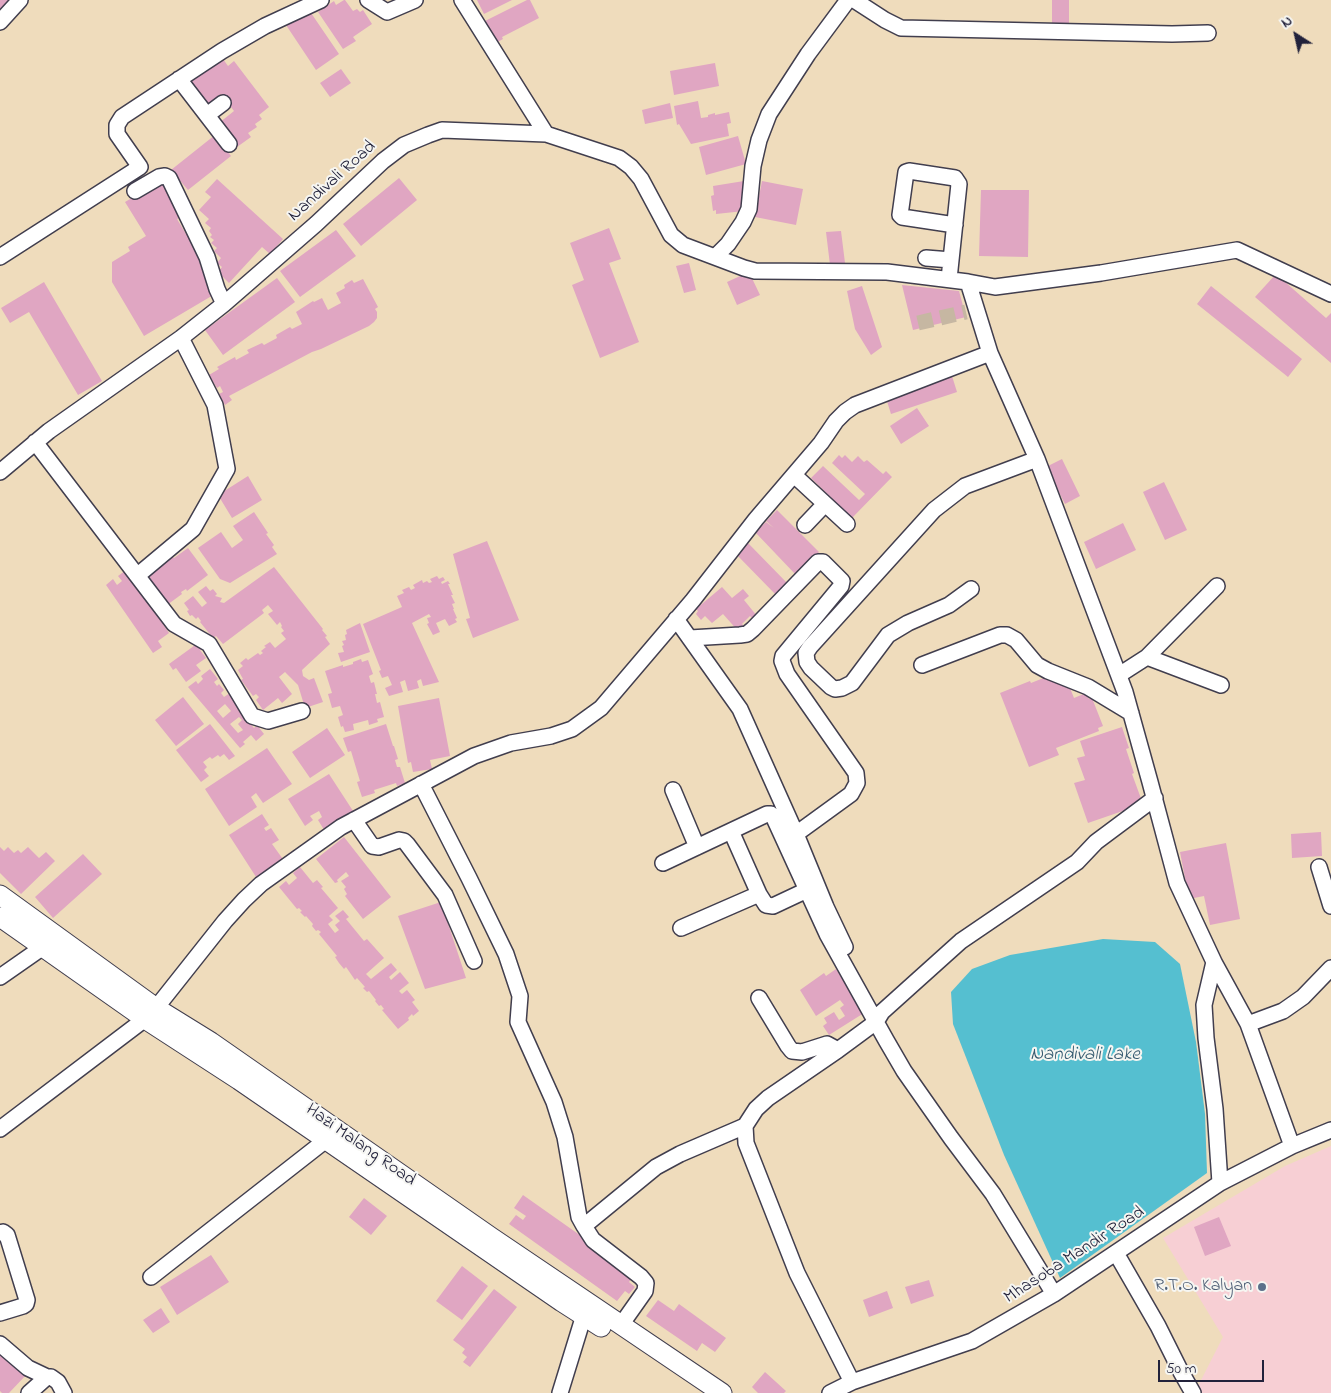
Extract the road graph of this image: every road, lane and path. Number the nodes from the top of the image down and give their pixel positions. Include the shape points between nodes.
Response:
1 (20, 0) edge
2 (321, 0) edge
3 (368, 0) edge
4 (415, 0) edge
5 (462, 0) edge
6 (848, 0) edge
7 (854, 0) edge
8 (0, 22) edge
9 (1208, 33) dead end
10 (179, 79) junction
11 (223, 103) dead end
12 (207, 116) junction
13 (546, 134) junction
14 (229, 144) dead end
15 (135, 191) dead end
16 (955, 224) junction
17 (716, 256) junction
18 (0, 257) edge
19 (926, 258) dead end
20 (951, 260) junction
21 (948, 279) junction
22 (968, 282) junction
23 (1331, 294) edge
24 (224, 304) junction
25 (181, 338) junction
26 (990, 353) junction
27 (35, 442) junction
28 (1037, 459) junction
29 (0, 472) edge
30 (794, 475) junction
31 (825, 504) junction
32 (847, 524) dead end
33 (804, 525) dead end
34 (138, 575) junction
35 (1217, 586) dead end
36 (971, 588) dead end
37 (676, 619) junction
38 (690, 638) junction
39 (1147, 657) junction
40 (922, 665) dead end
41 (1119, 675) junction
42 (1221, 685) dead end
43 (302, 711) dead end
44 (1131, 713) junction
45 (421, 784) junction
46 (673, 790) dead end
47 (1155, 798) junction
48 (354, 820) junction
49 (731, 831) junction
50 (796, 834) junction
51 (697, 848) junction
52 (663, 864) dead end
53 (1319, 867) dead end
54 (807, 890) junction
55 (759, 894) junction
56 (0, 895) edge
57 (1331, 906) edge
58 (0, 917) edge
59 (681, 928) dead end
60 (49, 941) junction
61 (474, 961) dead end
62 (1214, 962) junction
63 (1331, 968) edge
64 (0, 977) edge
65 (759, 998) dead end
66 (150, 1014) junction
67 (879, 1017) junction
68 (1248, 1024) junction
69 (838, 1050) junction
70 (745, 1126) junction
71 (0, 1128) edge
72 (1331, 1130) edge
73 (326, 1140) junction
74 (1292, 1146) junction
75 (1220, 1183) junction
76 (584, 1226) junction
77 (0, 1234) edge
78 (1116, 1253) junction
79 (151, 1277) dead end
80 (1054, 1294) junction
81 (587, 1309) junction
82 (0, 1312) edge
83 (621, 1325) junction
84 (0, 1344) edge
85 (48, 1377) junction
86 (852, 1382) junction
87 (29, 1393) edge
88 (64, 1393) edge
89 (560, 1393) edge
90 (700, 1393) edge
91 (722, 1393) edge
92 (830, 1393) edge
93 (1193, 1393) edge

1 - 8 street
2 - 10 street via 266,26
3 - 4 street via 387,12
5 - 13 street
6 - 17 street via 769,114 753,166 749,209 728,244
7 - 9 street via 901,28
10 - 12 street
10 - 18 street via 122,118 117,125 117,134 140,167
11 - 12 street
12 - 14 street
13 - 17 street, Nandivali Road via 619,158 641,179 671,235 683,245
13 - 24 street, Nandivali Road via 442,130 404,145 382,161
15 - 24 street via 159,177 169,178 207,257
16 - 16 street via 958,181 906,172 900,215
16 - 20 street
17 - 21 street, Nandivali Road via 755,271 887,272
19 - 20 street
20 - 21 street
21 - 22 street, Nandivali Road
22 - 23 street, Nandivali Road via 995,286 1101,273 1237,250
22 - 26 street via 971,311
24 - 25 street, Nandivali Road
25 - 27 street, Nandivali Road
25 - 34 street via 215,405 227,469 193,529
26 - 28 street
26 - 30 street via 855,405 836,421
27 - 29 street, Nandivali Road
27 - 34 street
28 - 36 street via 965,486 934,510 810,647 806,652 807,662 831,688 842,688 852,683 888,636 908,623 949,605
28 - 41 street
30 - 31 street
30 - 37 street
31 - 32 street
31 - 33 street
34 - 43 street via 174,624 209,644 252,716 268,721
35 - 39 street
37 - 38 street
37 - 45 street via 601,708 572,729 474,756
38 - 50 street via 740,709
38 - 50 street via 747,634 818,562 823,562 842,581 782,661 787,674 856,772 857,783 850,794
39 - 41 street
39 - 42 street
40 - 44 street via 1007,635 1016,640 1036,665 1088,688
41 - 44 street
44 - 47 street
45 - 48 street
45 - 76 street via 506,954 520,996 518,1022 554,1102 565,1137 579,1217
46 - 51 street
47 - 62 street via 1177,883
47 - 67 street via 1096,842 1077,862 962,941
48 - 61 street via 372,846 399,840 407,844 445,895
48 - 66 street via 261,884 244,900
49 - 51 street
49 - 54 street via 771,814
49 - 55 street
50 - 67 street via 826,907
51 - 52 street
53 - 57 street
54 - 55 street via 770,907
54 - 67 street via 827,934
55 - 59 street
56 - 60 main road, Hazi Malang Road
58 - 60 main road, Hazi Malang Road
60 - 64 street
60 - 66 main road, Hazi Malang Road
62 - 68 street
62 - 75 street via 1204,1005 1216,1109
63 - 68 street via 1284,1012
65 - 69 street via 792,1051 802,1052 827,1044
66 - 71 street
66 - 73 main road, Hazi Malang Road
66 - 81 main road, Hazi Malang Road via 211,1042 483,1231
67 - 69 street
67 - 80 street via 904,1071 993,1194
68 - 74 street
69 - 70 street via 768,1098
70 - 76 street via 656,1167
70 - 86 street via 746,1143 797,1273
72 - 74 street, Mhasoba Mandir Road
73 - 79 street
73 - 81 main road, Hazi Malang Road via 562,1302
74 - 75 street, Mhasoba Mandir Road
75 - 78 street, Mhasoba Mandir Road
76 - 83 street via 594,1240 646,1284 645,1291
77 - 82 street via 4,1232 7,1236 28,1300 23,1306
78 - 80 street, Mhasoba Mandir Road
78 - 93 street
80 - 86 street, Mhasoba Mandir Road via 972,1342
81 - 83 main road, Hazi Malang Road
81 - 89 street
81 - 90 main road, Hazi Malang Road
83 - 91 main road, Hazi Malang Road
84 - 85 street via 28,1368
85 - 87 street
85 - 88 street via 58,1382
86 - 92 street, Mhasoba Mandir Road

